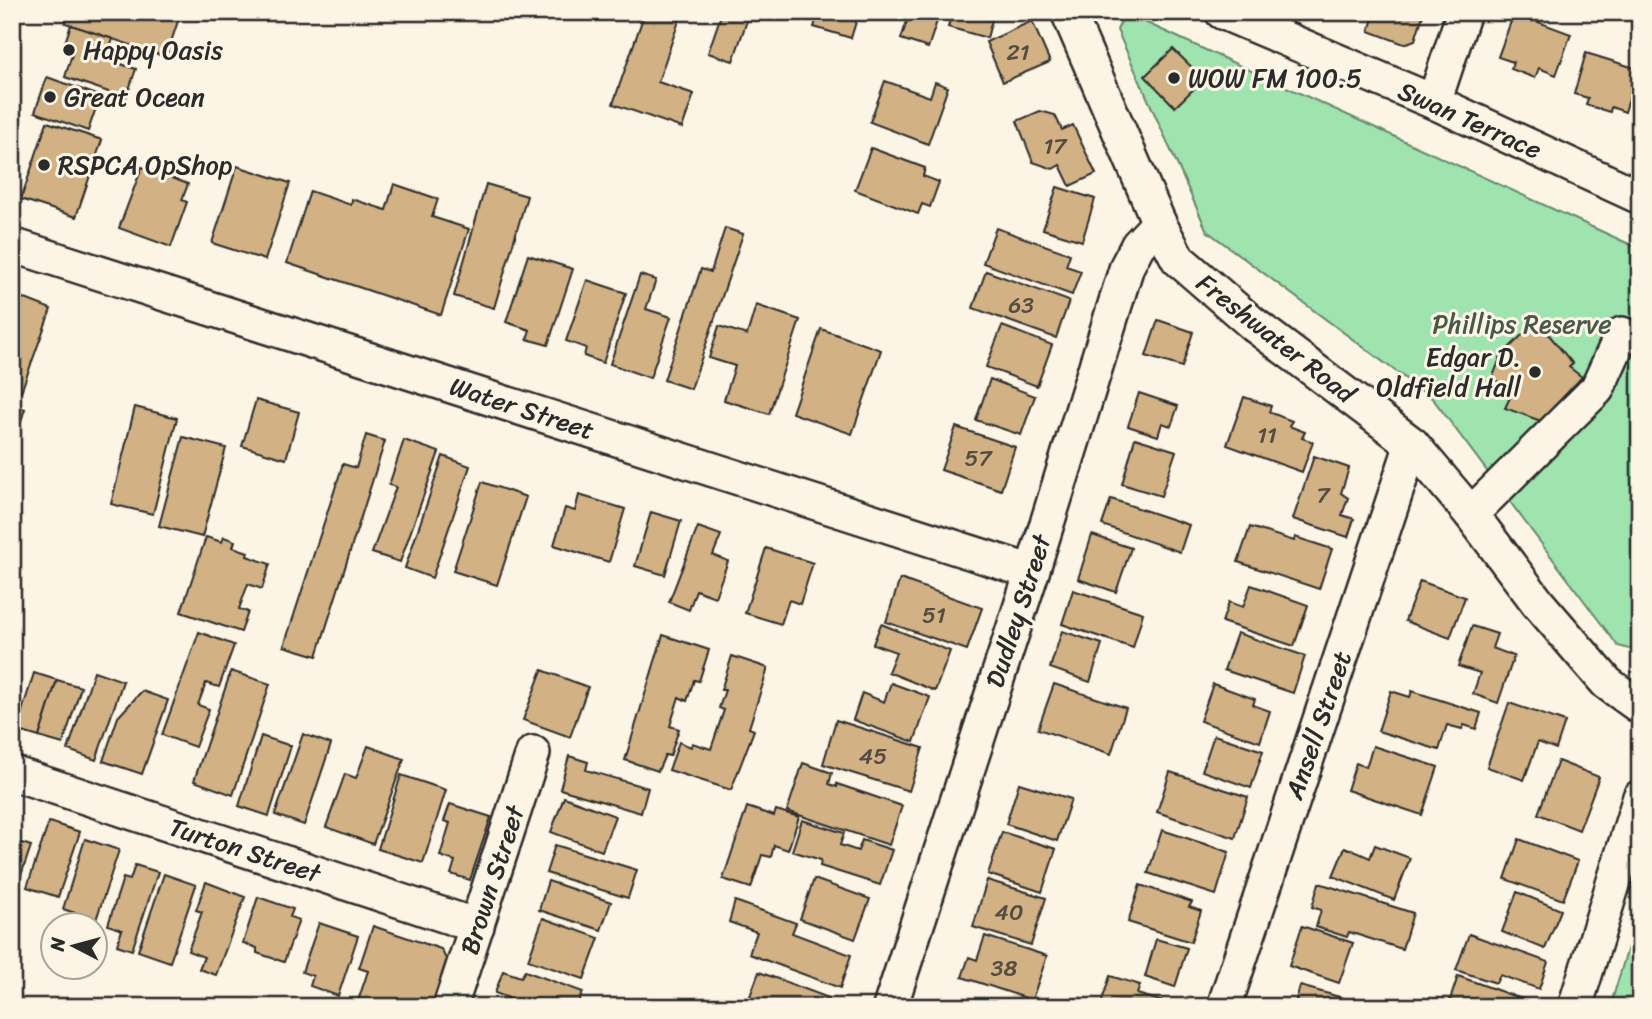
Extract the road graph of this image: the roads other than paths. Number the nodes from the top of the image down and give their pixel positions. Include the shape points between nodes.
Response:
1 (1068, 12) edge
2 (1222, 12) edge
3 (1464, 12) edge
4 (1434, 102) junction
5 (1640, 197) edge
6 (1159, 223) junction
7 (12, 245) edge
8 (1622, 334) dead end
9 (1412, 444) junction
10 (1471, 514) junction
11 (1032, 572) junction
12 (1640, 707) edge
13 (533, 753) dead end
14 (12, 774) edge
15 (1640, 797) edge
16 (477, 926) junction
17 (450, 1007) edge
18 (890, 1007) edge
19 (1224, 1007) edge
20 (1575, 1007) edge

1 - 6 street, Freshwater Road
2 - 4 street, Swan Terrace
3 - 4 street
4 - 5 street, Swan Terrace
6 - 9 street, Freshwater Road via 1178,259 1253,324
6 - 11 street, Dudley Street via 1138,245 1127,266
7 - 11 street, Water Street
8 - 10 street via 1597,390
9 - 10 street, Freshwater Road
9 - 19 street, Ansell Street
10 - 12 street, Freshwater Road via 1538,603 1607,683
11 - 18 street, Dudley Street
13 - 16 street, Brown Street
14 - 16 street, Turton Street
15 - 20 street
16 - 17 street, Brown Street

